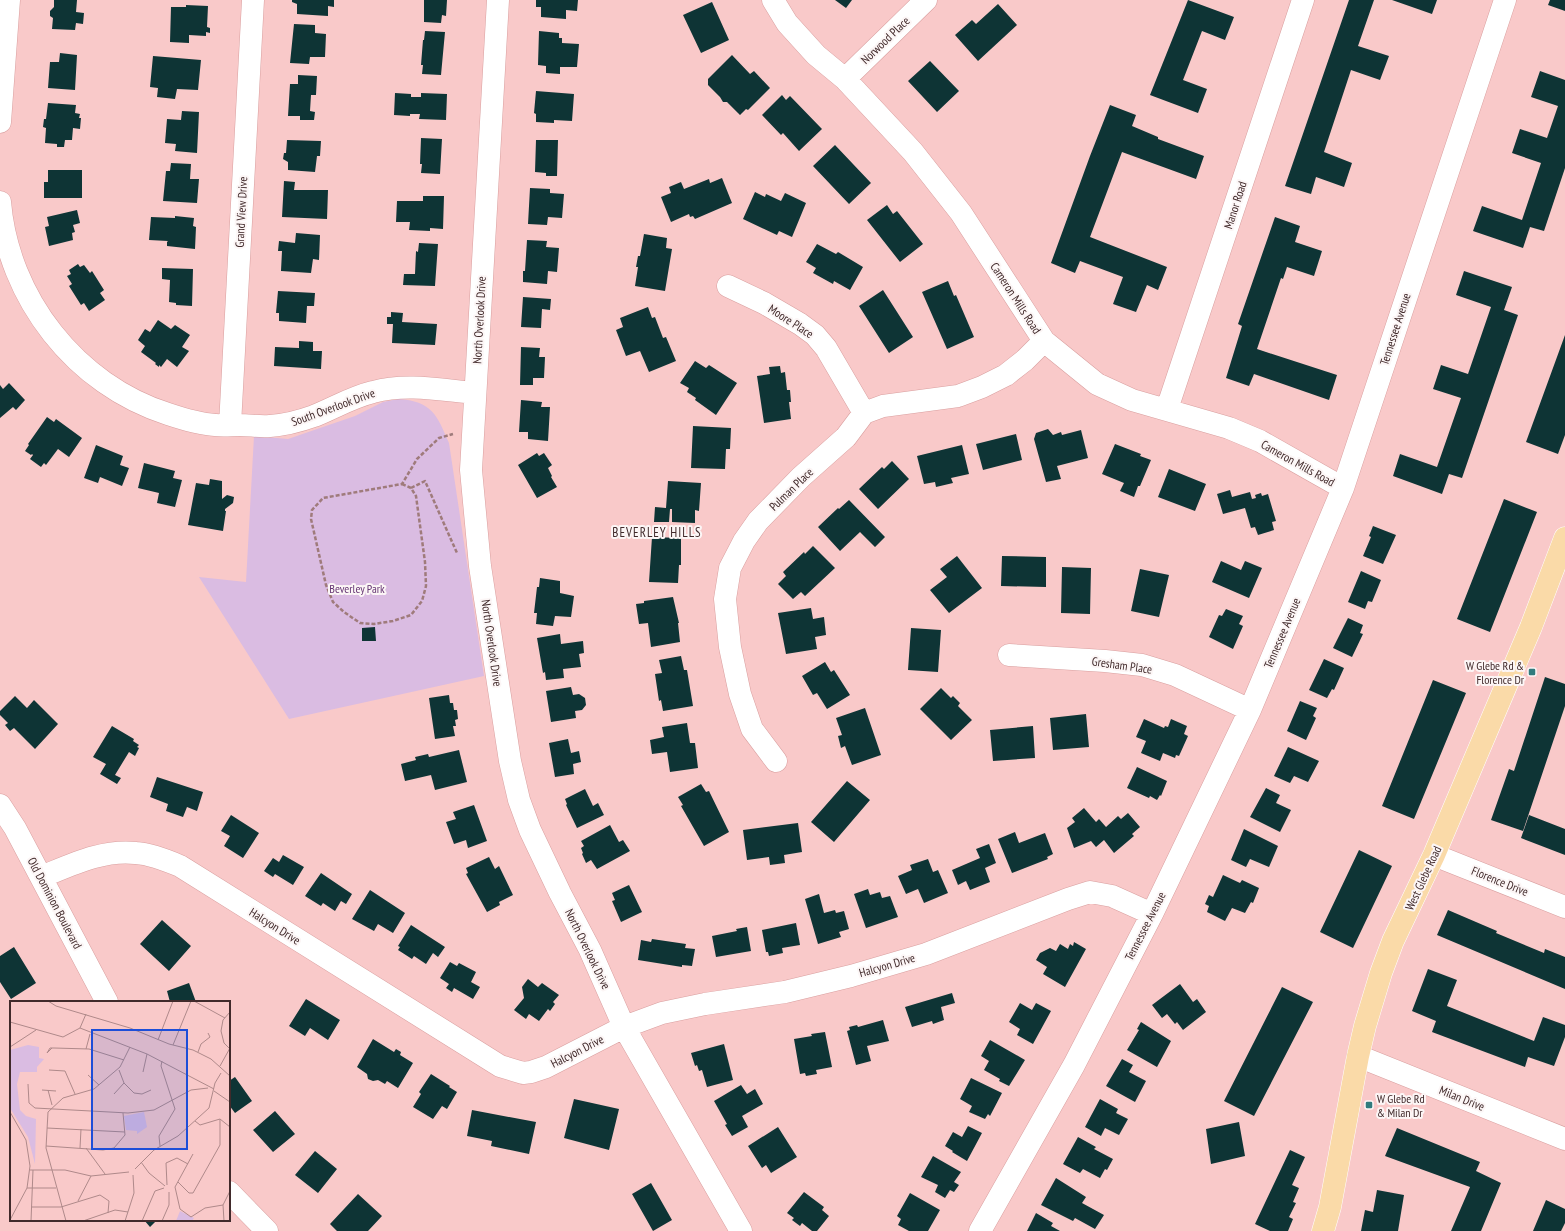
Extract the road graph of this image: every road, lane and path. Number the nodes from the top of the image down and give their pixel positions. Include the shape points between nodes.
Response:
1 (8, 0) edge
2 (253, 0) edge
3 (498, 0) edge
4 (773, 0) edge
5 (926, 0) edge
6 (1303, 0) edge
7 (1504, 0) edge
8 (845, 79) junction
9 (0, 122) edge
10 (0, 202) edge
11 (728, 286) dead end
12 (1044, 341) junction
13 (475, 393) junction
14 (1167, 409) junction
15 (864, 413) junction
16 (230, 425) junction
17 (473, 429) junction
18 (402, 484) junction
19 (411, 488) junction
20 (1342, 488) junction
21 (1565, 538) edge
22 (479, 552) junction
23 (1009, 655) dead end
24 (1250, 710) junction
25 (776, 760) dead end
26 (0, 805) edge
27 (1434, 855) junction
28 (41, 877) junction
29 (1565, 907) edge
30 (1152, 914) junction
31 (106, 1001) edge
32 (624, 1027) junction
33 (1358, 1056) junction
34 (1565, 1139) edge
35 (230, 1193) edge
36 (267, 1231) edge
37 (741, 1231) edge
38 (980, 1231) edge
39 (1324, 1231) edge

1 - 9 street
2 - 16 street, Grand View Drive
3 - 13 street, North Overlook Drive
4 - 8 street, Cameron Mills Road via 787,23 816,55
5 - 8 street, Norwood Place
6 - 14 street, Manor Road
7 - 20 street, Tennessee Avenue
8 - 12 street, Cameron Mills Road via 912,152 961,212
10 - 16 street, South Overlook Drive via 6,239 22,286 38,314 79,362 100,380 155,410 184,420
11 - 15 street, Moore Place via 764,303 816,335
12 - 14 street, Cameron Mills Road via 1097,384 1132,400
12 - 15 street via 1006,375 982,387 958,396 882,406
13 - 16 street, South Overlook Drive via 398,387 372,392 289,424
13 - 17 street, North Overlook Drive
14 - 20 street, Cameron Mills Road via 1229,428 1260,441
15 - 25 street, Pulman Place via 846,437 801,477 758,521 730,568 725,599 730,647 740,694 752,729
17 - 18 path via 439,438 417,459
17 - 22 street, North Overlook Drive via 471,470
18 - 19 path
18 - 19 path via 323,498 312,510 311,519 331,596 344,612 360,623 394,621 411,615 422,601 426,586 425,562 416,496
19 - 22 path via 425,481 458,554
20 - 24 street, Tennessee Avenue
21 - 27 main road, West Glebe Road via 1531,627
22 - 32 street, North Overlook Drive via 508,754 519,800 533,837 590,950
23 - 24 street, Gresham Place via 1142,665 1175,675
24 - 30 street, Tennessee Avenue
26 - 28 street, Old Dominion Boulevard
27 - 29 street, Florence Drive
27 - 33 main road, West Glebe Road via 1393,941 1367,1018
28 - 31 street, Old Dominion Boulevard
28 - 32 street, Halcyon Drive via 90,858 115,852 155,856 180,866 500,1066 515,1072 523,1073 546,1067
30 - 32 street, Halcyon Drive via 1112,896 1090,892 896,963 785,992 662,1013
30 - 38 street, Tennessee Avenue via 1074,1065
32 - 37 street, North Overlook Drive
33 - 34 street, Milan Drive
33 - 39 main road, West Glebe Road via 1345,1135
35 - 36 street

